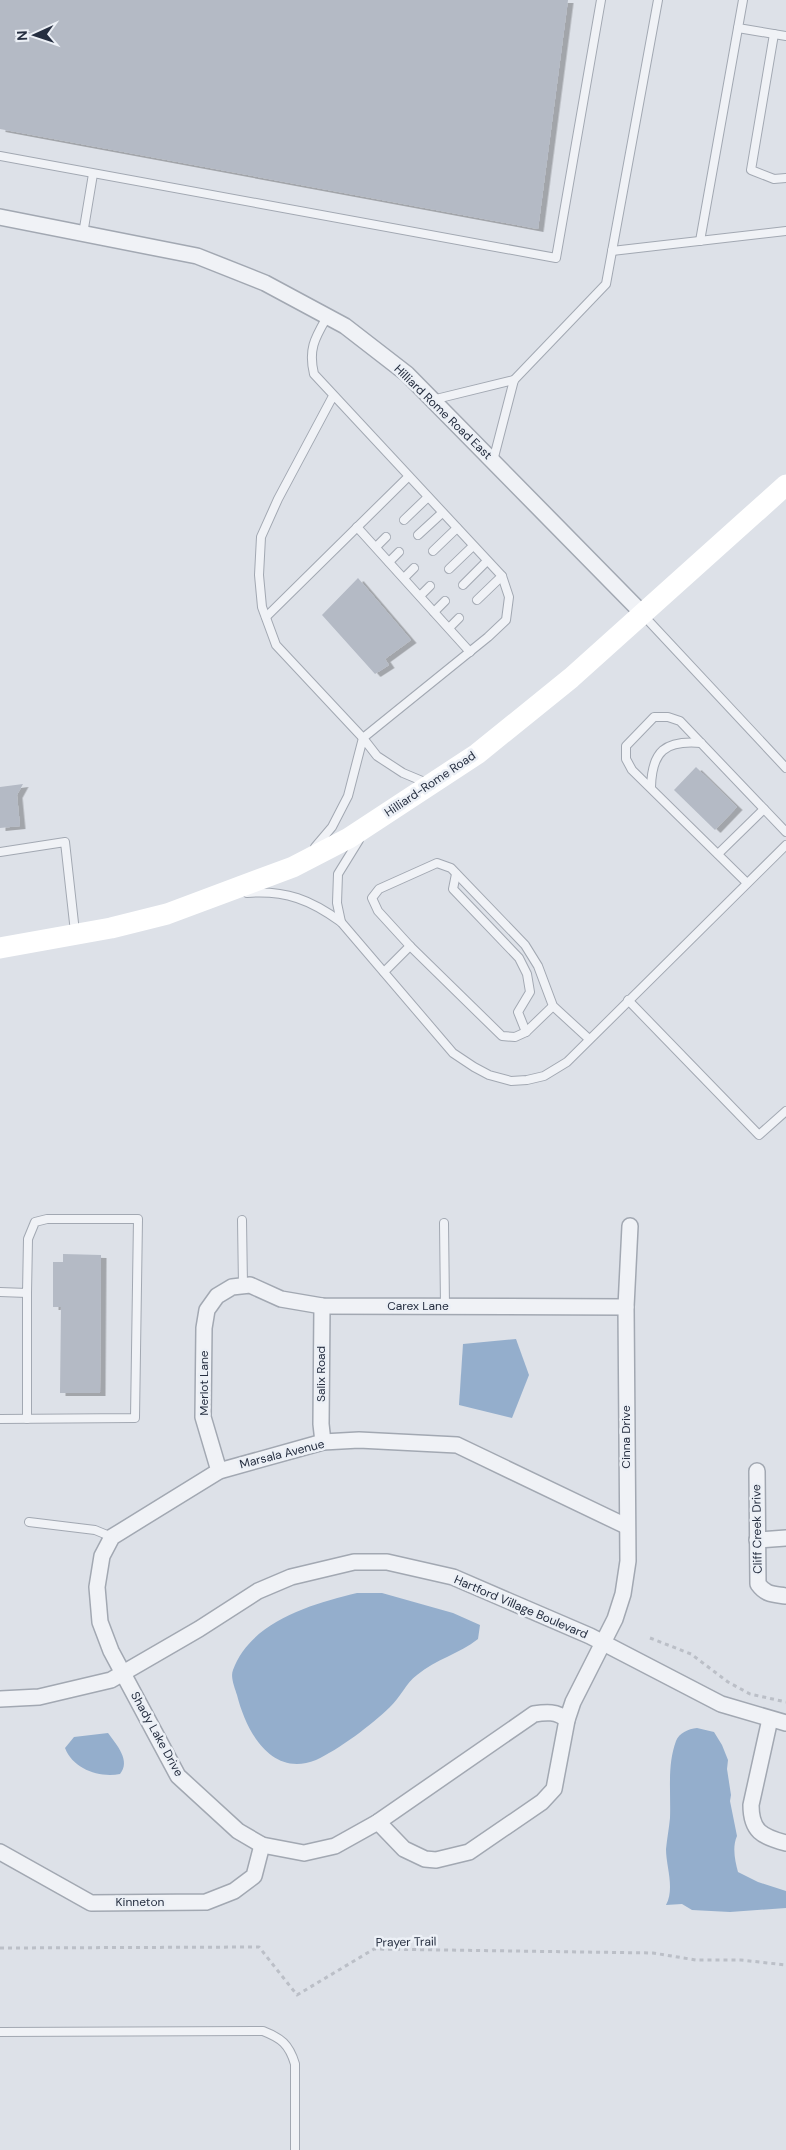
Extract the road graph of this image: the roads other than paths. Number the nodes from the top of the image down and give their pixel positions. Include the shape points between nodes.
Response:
1 (601, 0) edge
2 (658, 0) edge
3 (743, 0) edge
4 (738, 28) junction
5 (774, 34) junction
6 (786, 36) edge
7 (0, 156) edge
8 (93, 174) junction
9 (786, 178) edge
10 (0, 217) edge
11 (786, 231) edge
12 (82, 234) junction
13 (700, 241) junction
14 (612, 251) junction
15 (327, 317) junction
16 (514, 380) junction
17 (334, 396) junction
18 (432, 400) junction
19 (492, 461) junction
20 (408, 477) junction
21 (786, 485) edge
22 (428, 497) junction
23 (442, 513) junction
24 (404, 520) dead end
25 (358, 526) junction
26 (457, 528) junction
27 (418, 535) dead end
28 (386, 537) dead end
29 (473, 546) junction
30 (376, 547) junction
31 (432, 551) dead end
32 (399, 552) dead end
33 (487, 561) junction
34 (389, 562) junction
35 (414, 568) dead end
36 (448, 569) dead end
37 (502, 576) junction
38 (404, 578) junction
39 (463, 584) dead end
40 (430, 586) dead end
41 (420, 596) junction
42 (477, 600) dead end
43 (445, 602) dead end
44 (434, 612) junction
45 (643, 614) junction
46 (266, 617) junction
47 (460, 618) dead end
48 (449, 628) junction
49 (470, 652) junction
50 (363, 738) junction
51 (701, 742) junction
52 (786, 768) edge
53 (431, 784) junction
54 (652, 787) junction
55 (764, 808) junction
56 (369, 825) junction
57 (786, 832) edge
58 (786, 845) edge
59 (0, 852) edge
60 (718, 854) junction
61 (303, 862) junction
62 (456, 874) junction
63 (747, 883) junction
64 (218, 895) junction
65 (341, 922) junction
66 (75, 934) junction
67 (410, 946) junction
68 (0, 948) edge
69 (384, 972) junction
70 (628, 1000) junction
71 (553, 1006) junction
72 (526, 1032) junction
73 (589, 1039) junction
74 (786, 1111) edge
75 (242, 1220) dead end
76 (444, 1223) dead end
77 (630, 1226) dead end
78 (243, 1286) junction
79 (0, 1292) edge
80 (27, 1293) junction
81 (322, 1306) junction
82 (445, 1306) junction
83 (626, 1307) junction
84 (0, 1419) edge
85 (27, 1419) junction
86 (323, 1442) junction
87 (219, 1470) junction
88 (756, 1471) dead end
89 (29, 1522) dead end
90 (626, 1526) junction
91 (112, 1538) junction
92 (786, 1538) edge
93 (758, 1540) junction
94 (786, 1596) edge
95 (603, 1644) junction
96 (124, 1673) junction
97 (0, 1699) edge
98 (770, 1719) junction
99 (567, 1720) junction
100 (786, 1722) edge
101 (378, 1822) junction
102 (786, 1844) edge
103 (262, 1845) junction
104 (0, 1852) edge
105 (0, 2032) edge
106 (296, 2150) edge

1 - 8 lane via 556,258
2 - 14 lane
3 - 4 lane
4 - 5 lane
4 - 13 lane
5 - 6 lane
5 - 9 lane via 751,170 774,179
7 - 8 lane
8 - 12 lane
10 - 12 street, Hilliard Rome Road East
11 - 13 lane
12 - 15 street, Hilliard Rome Road East via 197,256 265,282
13 - 14 lane
14 - 16 lane via 606,284
15 - 17 lane via 313,343 310,360 314,374
15 - 18 street, Hilliard Rome Road East via 345,326 407,374
16 - 18 lane
16 - 19 lane
17 - 20 lane
17 - 46 lane via 261,537 259,575
18 - 19 street, Hilliard Rome Road East
19 - 45 street, Hilliard Rome Road East
20 - 22 lane
20 - 25 lane
21 - 45 main road, Hilliard-Rome Road
22 - 23 lane
22 - 24 lane
23 - 26 lane
23 - 27 lane
25 - 30 lane
25 - 46 lane
26 - 29 lane
26 - 31 lane
28 - 30 lane
29 - 33 lane
29 - 36 lane
30 - 34 lane
32 - 34 lane
33 - 37 lane
33 - 39 lane
34 - 38 lane
35 - 38 lane
37 - 42 lane
37 - 49 lane via 509,597 506,620
38 - 41 lane
40 - 41 lane
41 - 44 lane
43 - 44 lane
44 - 48 lane
45 - 52 lane
45 - 53 main road, Hilliard-Rome Road via 571,678 477,754
46 - 50 lane via 276,646
47 - 48 lane
48 - 49 lane
49 - 50 lane
50 - 53 lane via 377,756
50 - 61 lane via 348,796 332,826
51 - 54 lane via 683,741 668,745 654,764
51 - 54 lane via 680,721 654,717 626,746 626,759 632,770
51 - 55 lane
53 - 56 main road, Hilliard-Rome Road
54 - 60 lane
55 - 57 lane
55 - 60 lane
56 - 61 main road, Hilliard-Rome Road
56 - 65 lane via 338,874 336,903
58 - 63 lane
59 - 66 lane via 65,842
60 - 63 lane
61 - 64 main road, Hilliard-Rome Road
62 - 67 lane via 451,868 438,863 379,889 372,898 378,911
62 - 71 lane via 524,946 538,966
62 - 72 lane via 453,888 519,958 527,974 530,992 518,1012
63 - 70 lane
64 - 65 lane via 253,892 304,899
64 - 66 main road, Hilliard-Rome Road via 167,914
65 - 69 lane
66 - 68 main road, Hilliard-Rome Road
67 - 69 lane
67 - 72 lane via 502,1036 515,1038
69 - 73 lane via 453,1053 489,1075 511,1080 544,1076 567,1062
70 - 73 lane
70 - 74 lane via 759,1135
71 - 72 lane
71 - 73 lane
75 - 78 lane
76 - 82 lane
77 - 83 street, Cinna Drive
78 - 81 street, Carex Lane via 250,1285 281,1299
78 - 87 street, Merlot Lane via 232,1287 217,1296 207,1310 204,1328 203,1417
79 - 80 lane
80 - 85 lane
80 - 85 lane via 28,1239 35,1222 47,1219 138,1220 135,1418
81 - 82 street, Carex Lane
81 - 86 street, Salix Road
82 - 83 street, Carex Lane
83 - 90 street, Cinna Drive
84 - 85 lane
86 - 87 street, Marsala Avenue
86 - 90 street, Marsala Avenue via 359,1440 457,1445
87 - 91 street, Marsala Avenue
88 - 93 street, Cliff Creek Drive
89 - 91 lane via 95,1530
90 - 95 street, Cinna Drive via 628,1561 623,1594
91 - 96 street via 102,1556 97,1587 100,1622
92 - 93 street
93 - 94 street, Cliff Creek Drive via 758,1584 769,1595
95 - 96 street, Hartford Village Boulevard via 454,1577 387,1562 354,1562 290,1577 258,1592
95 - 98 street, Hartford Village Boulevard via 722,1704
95 - 99 street
96 - 97 street, Hartford Village Boulevard via 111,1680 38,1698
96 - 103 street, Shady Lake Drive via 178,1776 238,1831
98 - 100 street, Hartford Village Boulevard
98 - 102 street via 751,1805 751,1819 758,1831 769,1839
99 - 101 street, Shady Lake Drive via 560,1714 534,1714
99 - 101 street via 554,1789 542,1802 469,1852 436,1860 425,1859 404,1849
101 - 103 street, Shady Lake Drive via 335,1846 304,1853
103 - 104 street, Kinneton via 254,1876 234,1891 206,1902 90,1903
105 - 106 lane via 262,2031 279,2037 291,2051 295,2064

